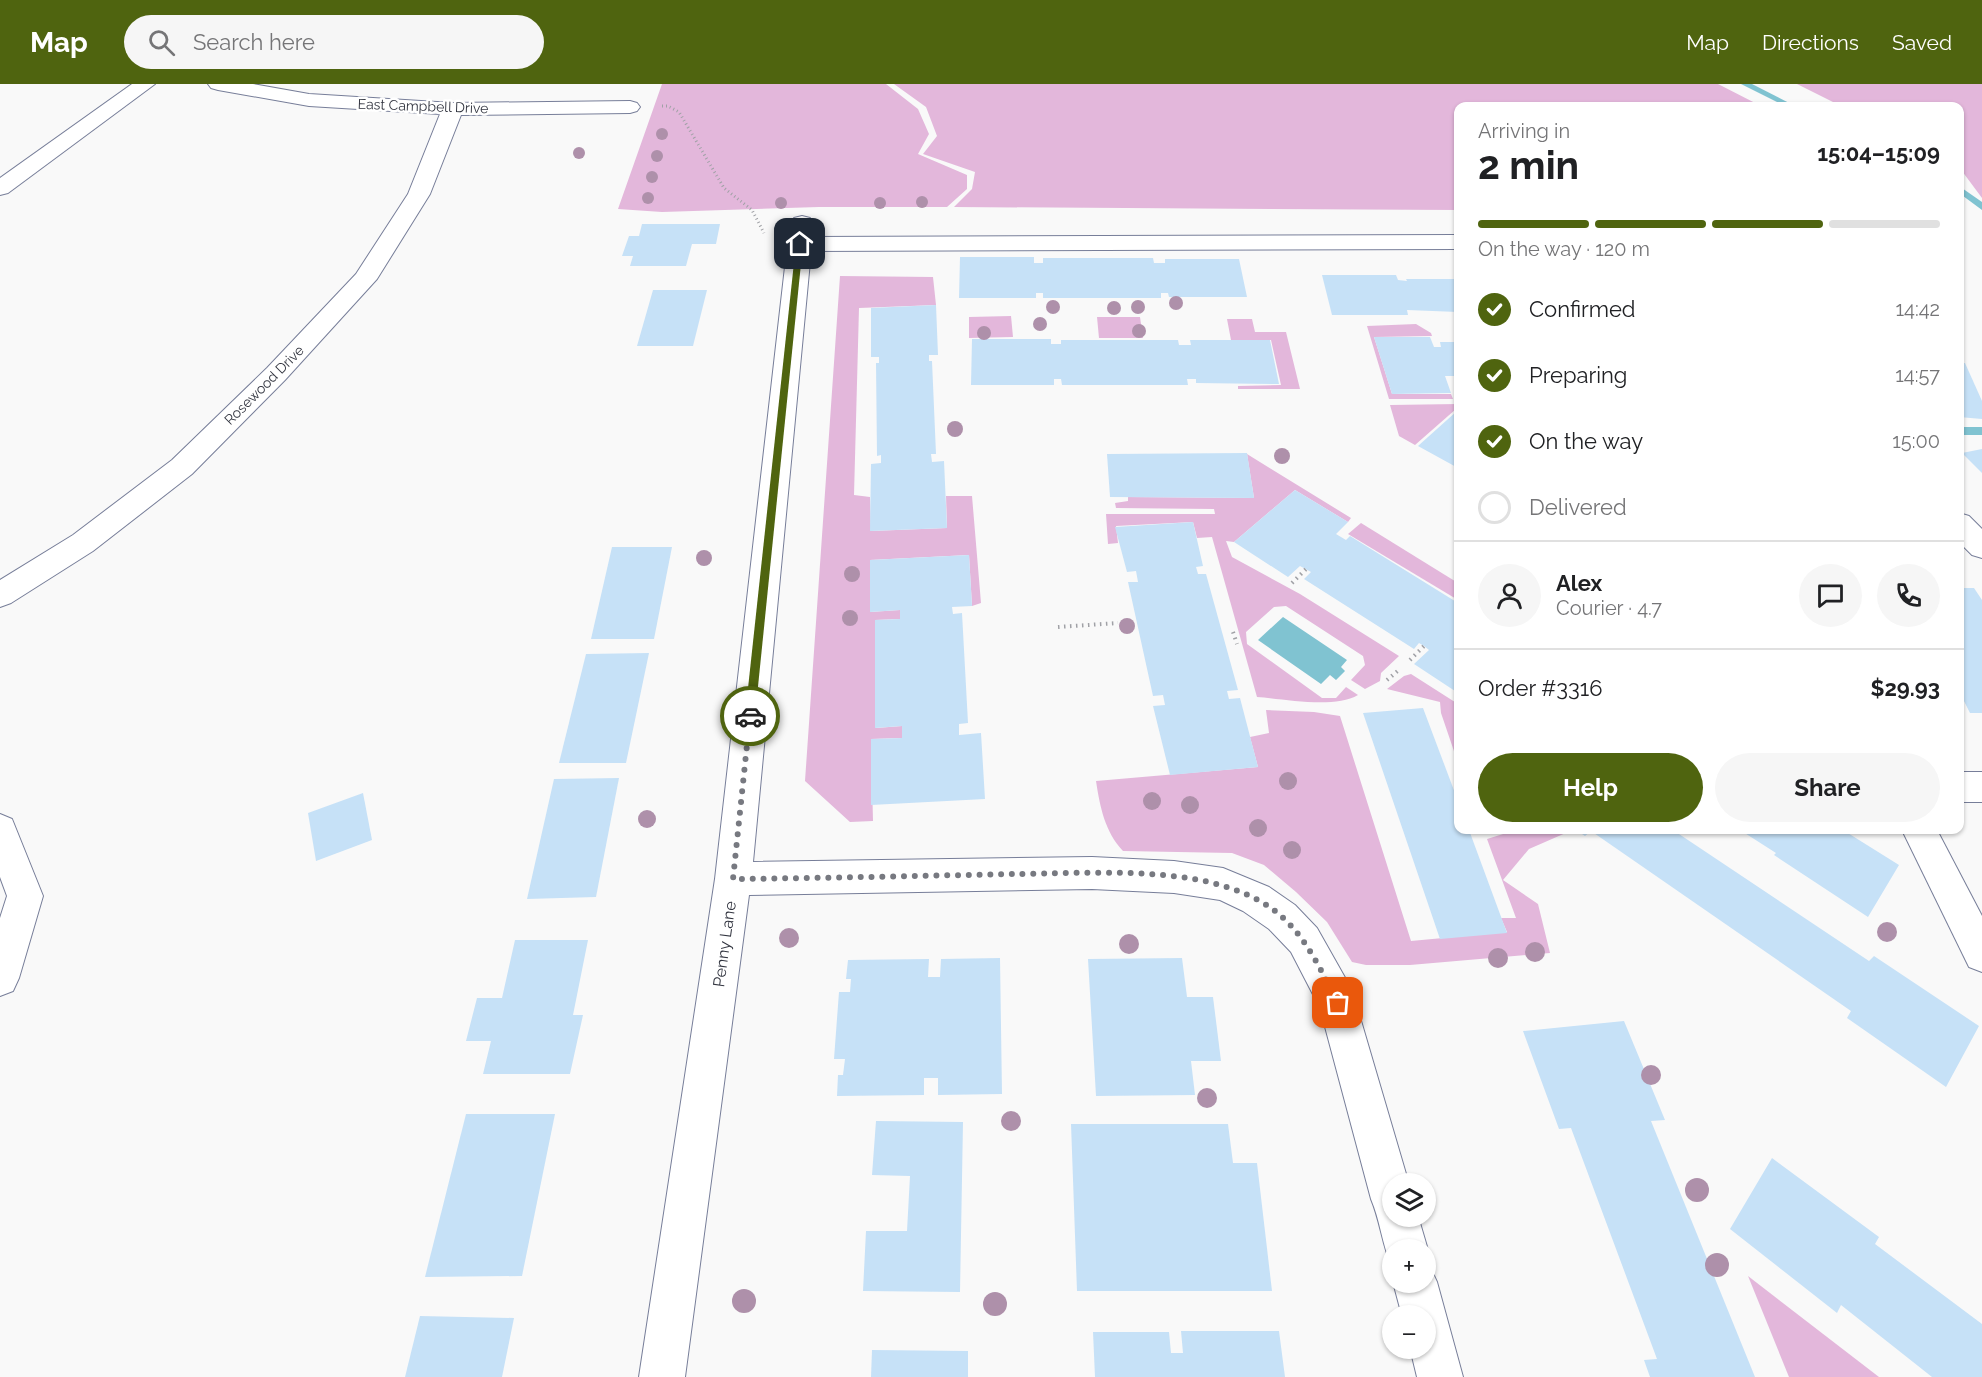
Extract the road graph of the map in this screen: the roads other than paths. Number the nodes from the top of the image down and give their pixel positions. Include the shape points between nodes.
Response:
1 (145, 84) edge
2 (218, 84) edge
3 (630, 107) road end
4 (453, 109) junction
5 (0, 188) edge
6 (1454, 242) edge
7 (1964, 529) edge
8 (1982, 547) edge
9 (0, 595) edge
10 (1964, 787) edge
11 (1982, 787) edge
12 (0, 830) edge
13 (1920, 834) edge
14 (733, 879) junction
15 (1982, 954) edge
16 (0, 978) edge
17 (1385, 1173) edge
18 (1435, 1359) edge
19 (662, 1377) edge
20 (1440, 1377) edge

1 - 5 street
2 - 4 street, East Campbell Drive via 309,100
3 - 4 street, East Campbell Drive
4 - 9 street, Rosewood Drive via 419,194 365,279 182,467 83,543
6 - 14 street, Penny Lane via 801,233
7 - 8 street
10 - 11 street
12 - 16 street via 25,896
13 - 15 street
14 - 17 street via 1092,873 1223,884 1256,898 1304,940 1338,1003
14 - 19 street, Penny Lane
18 - 20 street

